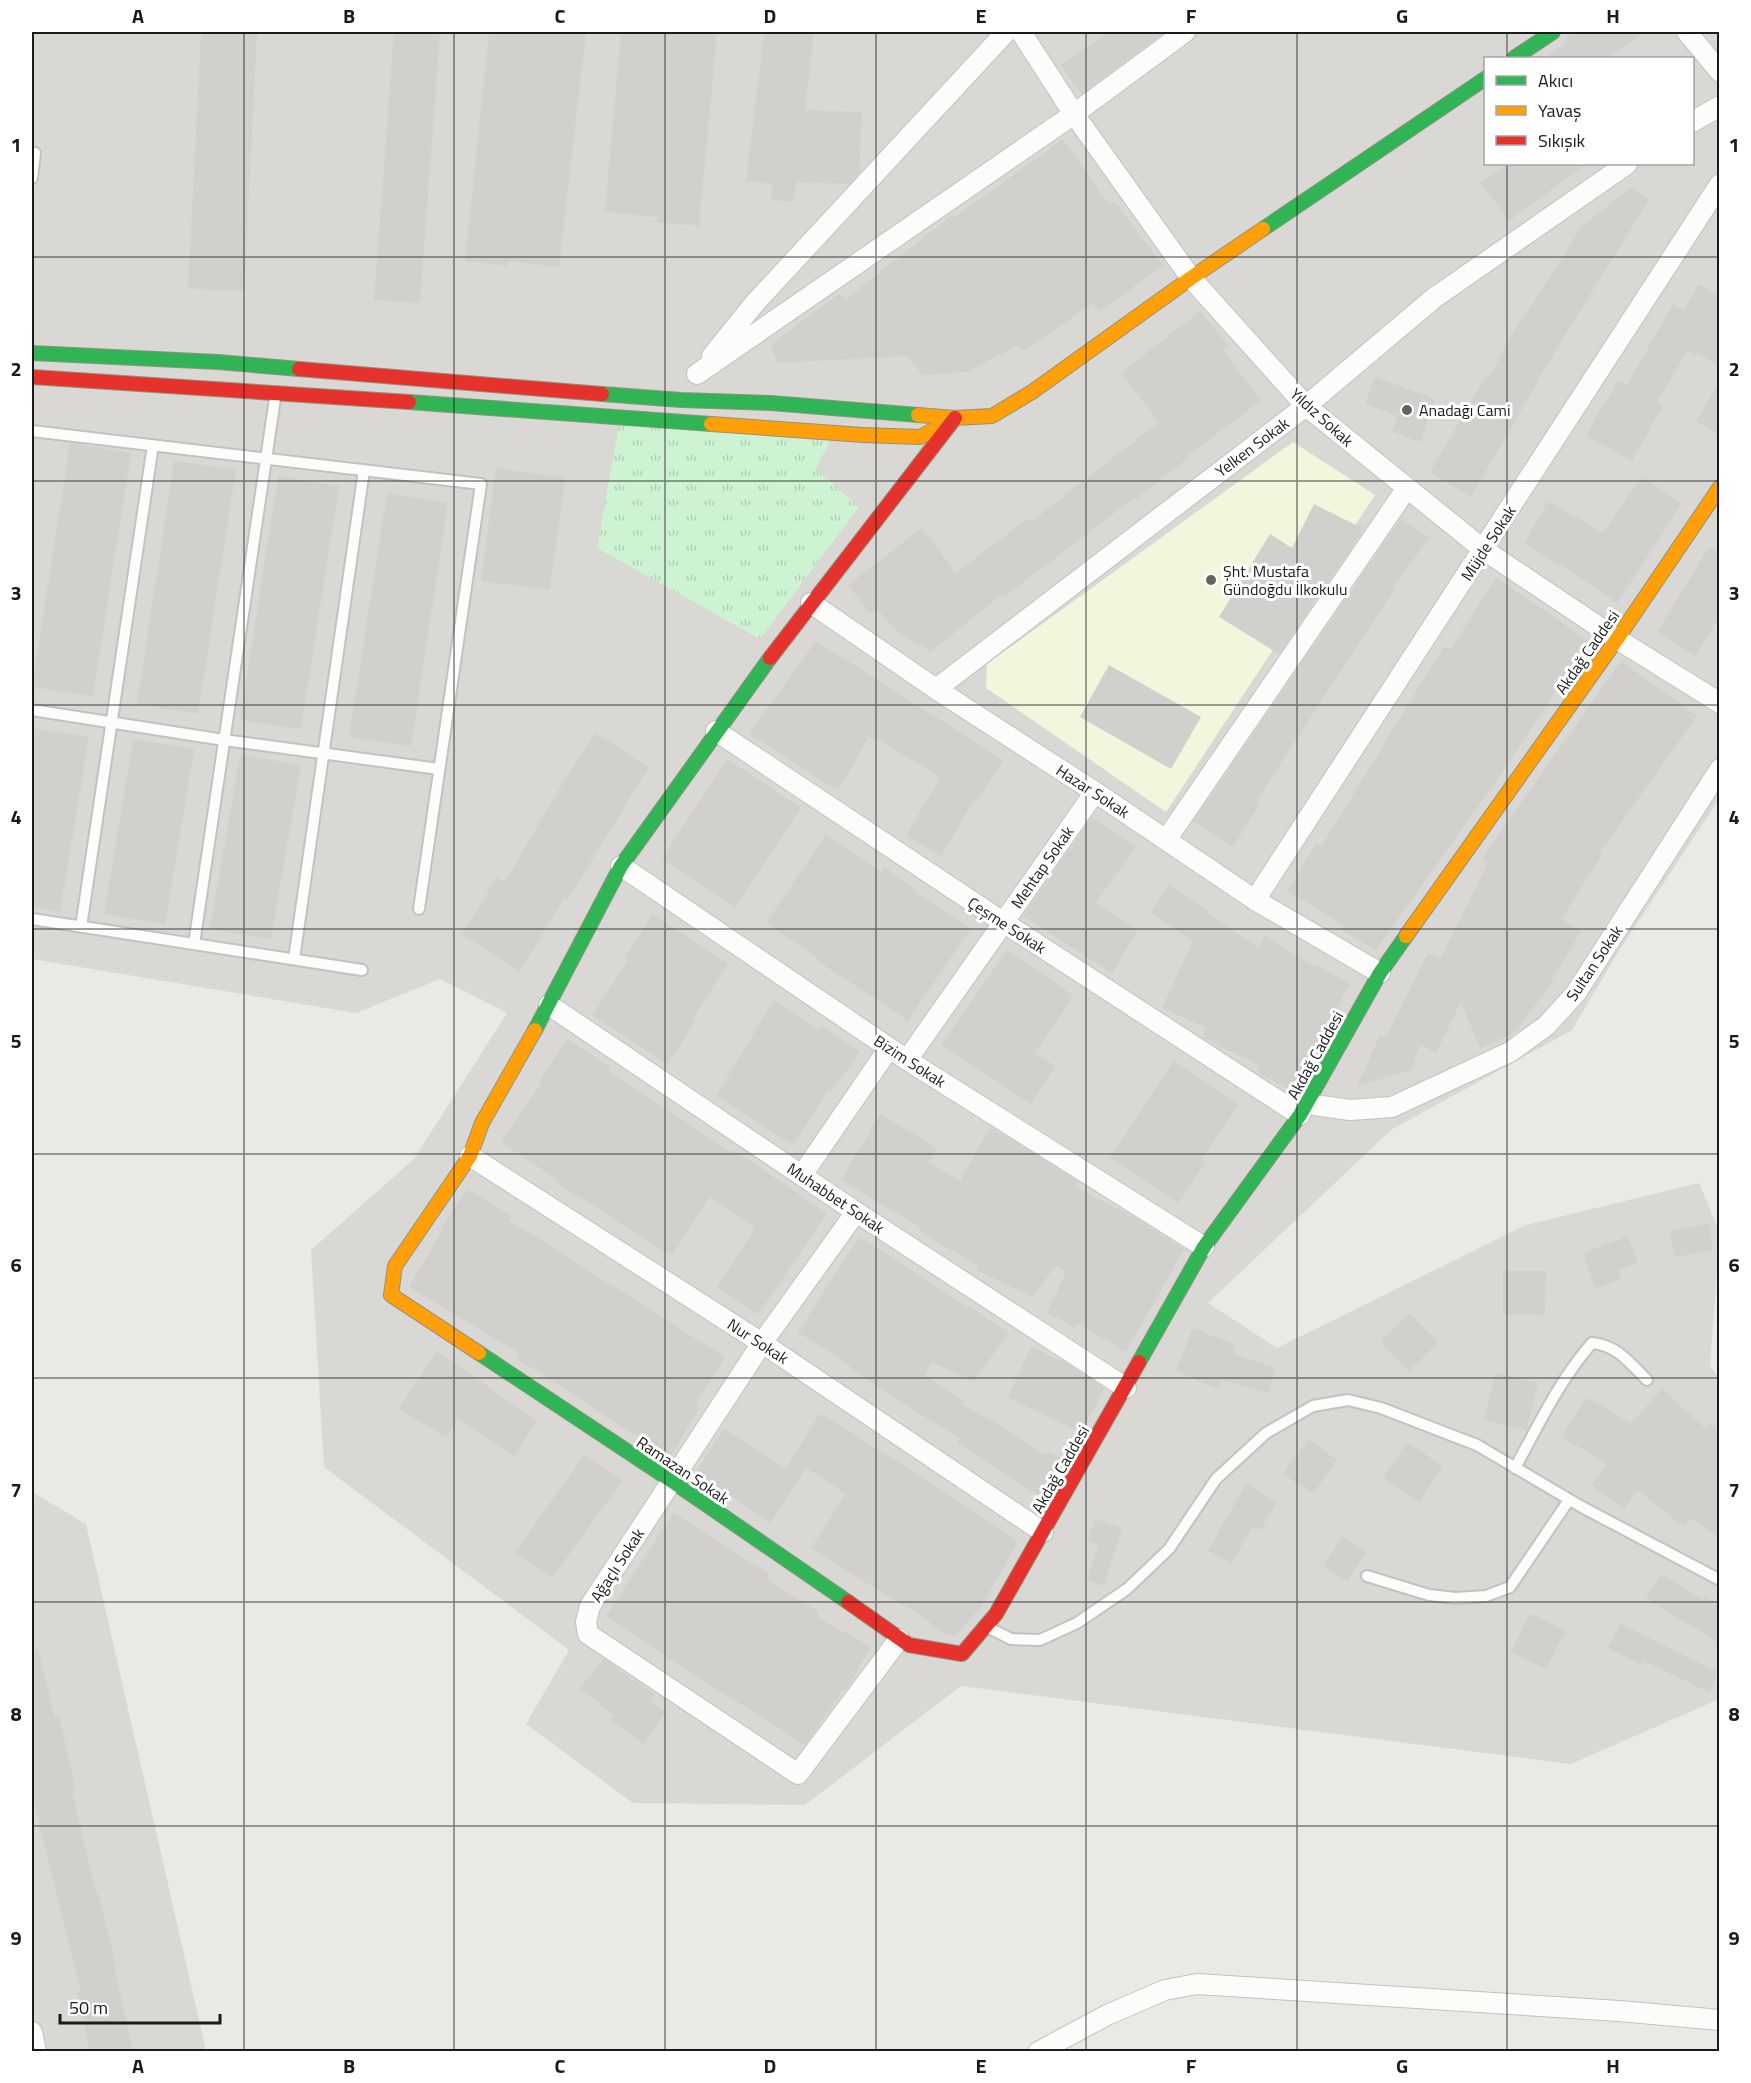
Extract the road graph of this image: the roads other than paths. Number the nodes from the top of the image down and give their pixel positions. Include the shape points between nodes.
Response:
1 (1006, 32) edge
2 (1021, 32) edge
3 (1185, 32) edge
4 (1553, 32) edge
5 (1687, 32) edge
6 (1516, 57) edge
7 (1719, 72) edge
8 (1484, 79) edge
9 (1719, 106) edge
10 (1074, 114) junction
11 (1694, 121) edge
12 (35, 153) dead end
13 (1626, 165) edge
14 (32, 178) edge
15 (1719, 184) edge
16 (1191, 278) junction
17 (32, 353) edge
18 (697, 374) junction
19 (32, 376) edge
20 (276, 392) junction
21 (681, 400) junction
22 (1306, 406) junction
23 (955, 418) junction
24 (669, 420) junction
25 (32, 431) edge
26 (153, 445) junction
27 (266, 459) junction
28 (364, 470) junction
29 (1719, 487) edge
30 (1407, 488) junction
31 (1484, 550) junction
32 (811, 603) junction
33 (1617, 639) junction
34 (936, 689) junction
35 (1719, 703) edge
36 (32, 710) edge
37 (112, 723) junction
38 (716, 731) junction
39 (224, 740) junction
40 (323, 753) junction
41 (440, 769) junction
42 (1719, 769) edge
43 (1095, 792) junction
44 (1166, 840) junction
45 (621, 866) junction
46 (1255, 900) junction
47 (419, 909) dead end
48 (32, 919) edge
49 (1003, 922) junction
50 (81, 927) junction
51 (194, 944) junction
52 (294, 959) junction
53 (362, 970) dead end
54 (1380, 972) junction
55 (549, 1005) junction
56 (889, 1048) junction
57 (907, 1060) junction
58 (1303, 1109) junction
59 (470, 1156) junction
60 (802, 1175) junction
61 (856, 1212) junction
62 (1204, 1247) junction
63 (762, 1343) junction
64 (1647, 1380) dead end
65 (1126, 1388) junction
66 (1515, 1468) junction
67 (672, 1481) junction
68 (1569, 1500) junction
69 (1043, 1532) junction
70 (1367, 1576) dead end
71 (1719, 1580) edge
72 (985, 1626) junction
73 (899, 1639) junction
74 (962, 1654) joint
75 (1719, 2020) edge
76 (32, 2032) edge
77 (36, 2052) edge
78 (1038, 2052) edge

1 - 18 street via 754,303
2 - 10 street, Yıldız Sokak
3 - 10 street
4 - 6 street
5 - 7 street
8 - 16 street
9 - 11 street
10 - 16 street, Yıldız Sokak
10 - 18 street
12 - 14 lane
13 - 22 street, Yelken Sokak via 1434,298
15 - 31 street, Müjde Sokak
16 - 22 street, Yıldız Sokak
16 - 23 street via 1032,392 992,416
17 - 21 street via 218,362
18 - 21 street
19 - 20 street
20 - 24 street
20 - 27 lane
21 - 23 street
21 - 24 street
22 - 30 street, Yıldız Sokak
22 - 34 street, Yelken Sokak
23 - 24 street via 920,437
23 - 32 street
25 - 26 lane
26 - 27 lane
26 - 37 lane
27 - 28 lane
27 - 39 lane
28 - 40 lane
28 - 41 lane via 481,484
29 - 33 street, Akdağ Caddesi
30 - 31 street, Yıldız Sokak
30 - 44 street
31 - 33 street, Yıldız Sokak
31 - 46 street, Müjde Sokak
32 - 34 street, Hazar Sokak
32 - 38 street
33 - 35 street, Yıldız Sokak
33 - 54 street, Akdağ Caddesi
34 - 43 street, Hazar Sokak
36 - 37 lane
37 - 39 lane
37 - 50 lane
38 - 45 street
38 - 49 street, Çeşme Sokak
39 - 40 lane
39 - 51 lane
40 - 41 lane
40 - 52 lane
41 - 47 lane
42 - 58 street, Sultan Sokak via 1576,993 1546,1026 1510,1052 1392,1107
43 - 44 street, Hazar Sokak
43 - 49 street, Mehtap Sokak
44 - 46 street, Hazar Sokak
45 - 55 street
45 - 56 street, Bizim Sokak
46 - 54 street, Hazar Sokak
48 - 50 lane
49 - 57 street, Mehtap Sokak
49 - 58 street, Çeşme Sokak
50 - 51 lane
51 - 52 lane
52 - 53 lane
54 - 58 street, Akdağ Caddesi
55 - 59 street via 482,1123
55 - 60 street, Muhabbet Sokak
56 - 57 street, Bizim Sokak
56 - 60 street
57 - 62 street, Bizim Sokak
58 - 62 street, Akdağ Caddesi
59 - 63 street, Nur Sokak
59 - 67 street, Ramazan Sokak via 395,1266 391,1295
60 - 61 street, Muhabbet Sokak
61 - 63 street, Ağaçlı Sokak
61 - 65 street, Muhabbet Sokak
62 - 65 street, Akdağ Caddesi
63 - 67 street, Ağaçlı Sokak
63 - 69 street, Nur Sokak
64 - 66 lane via 1616,1350 1592,1343 1554,1398
65 - 69 street, Akdağ Caddesi
66 - 68 lane
66 - 72 lane via 1477,1445 1381,1408 1348,1400 1312,1406 1266,1433 1216,1479 1169,1549 1119,1595 1077,1623 1040,1640 1011,1639
67 - 73 street, Ramazan Sokak
67 - 73 street, Ağaçlı Sokak via 590,1606 588,1634 798,1774
68 - 70 lane via 1510,1587 1486,1596 1456,1598 1429,1595
68 - 71 lane
69 - 72 street, Akdağ Caddesi via 996,1614
72 - 74 street, Akdağ Caddesi
73 - 74 street, Ramazan Sokak via 909,1645
75 - 78 street via 1197,1984 1165,1990
76 - 77 street

